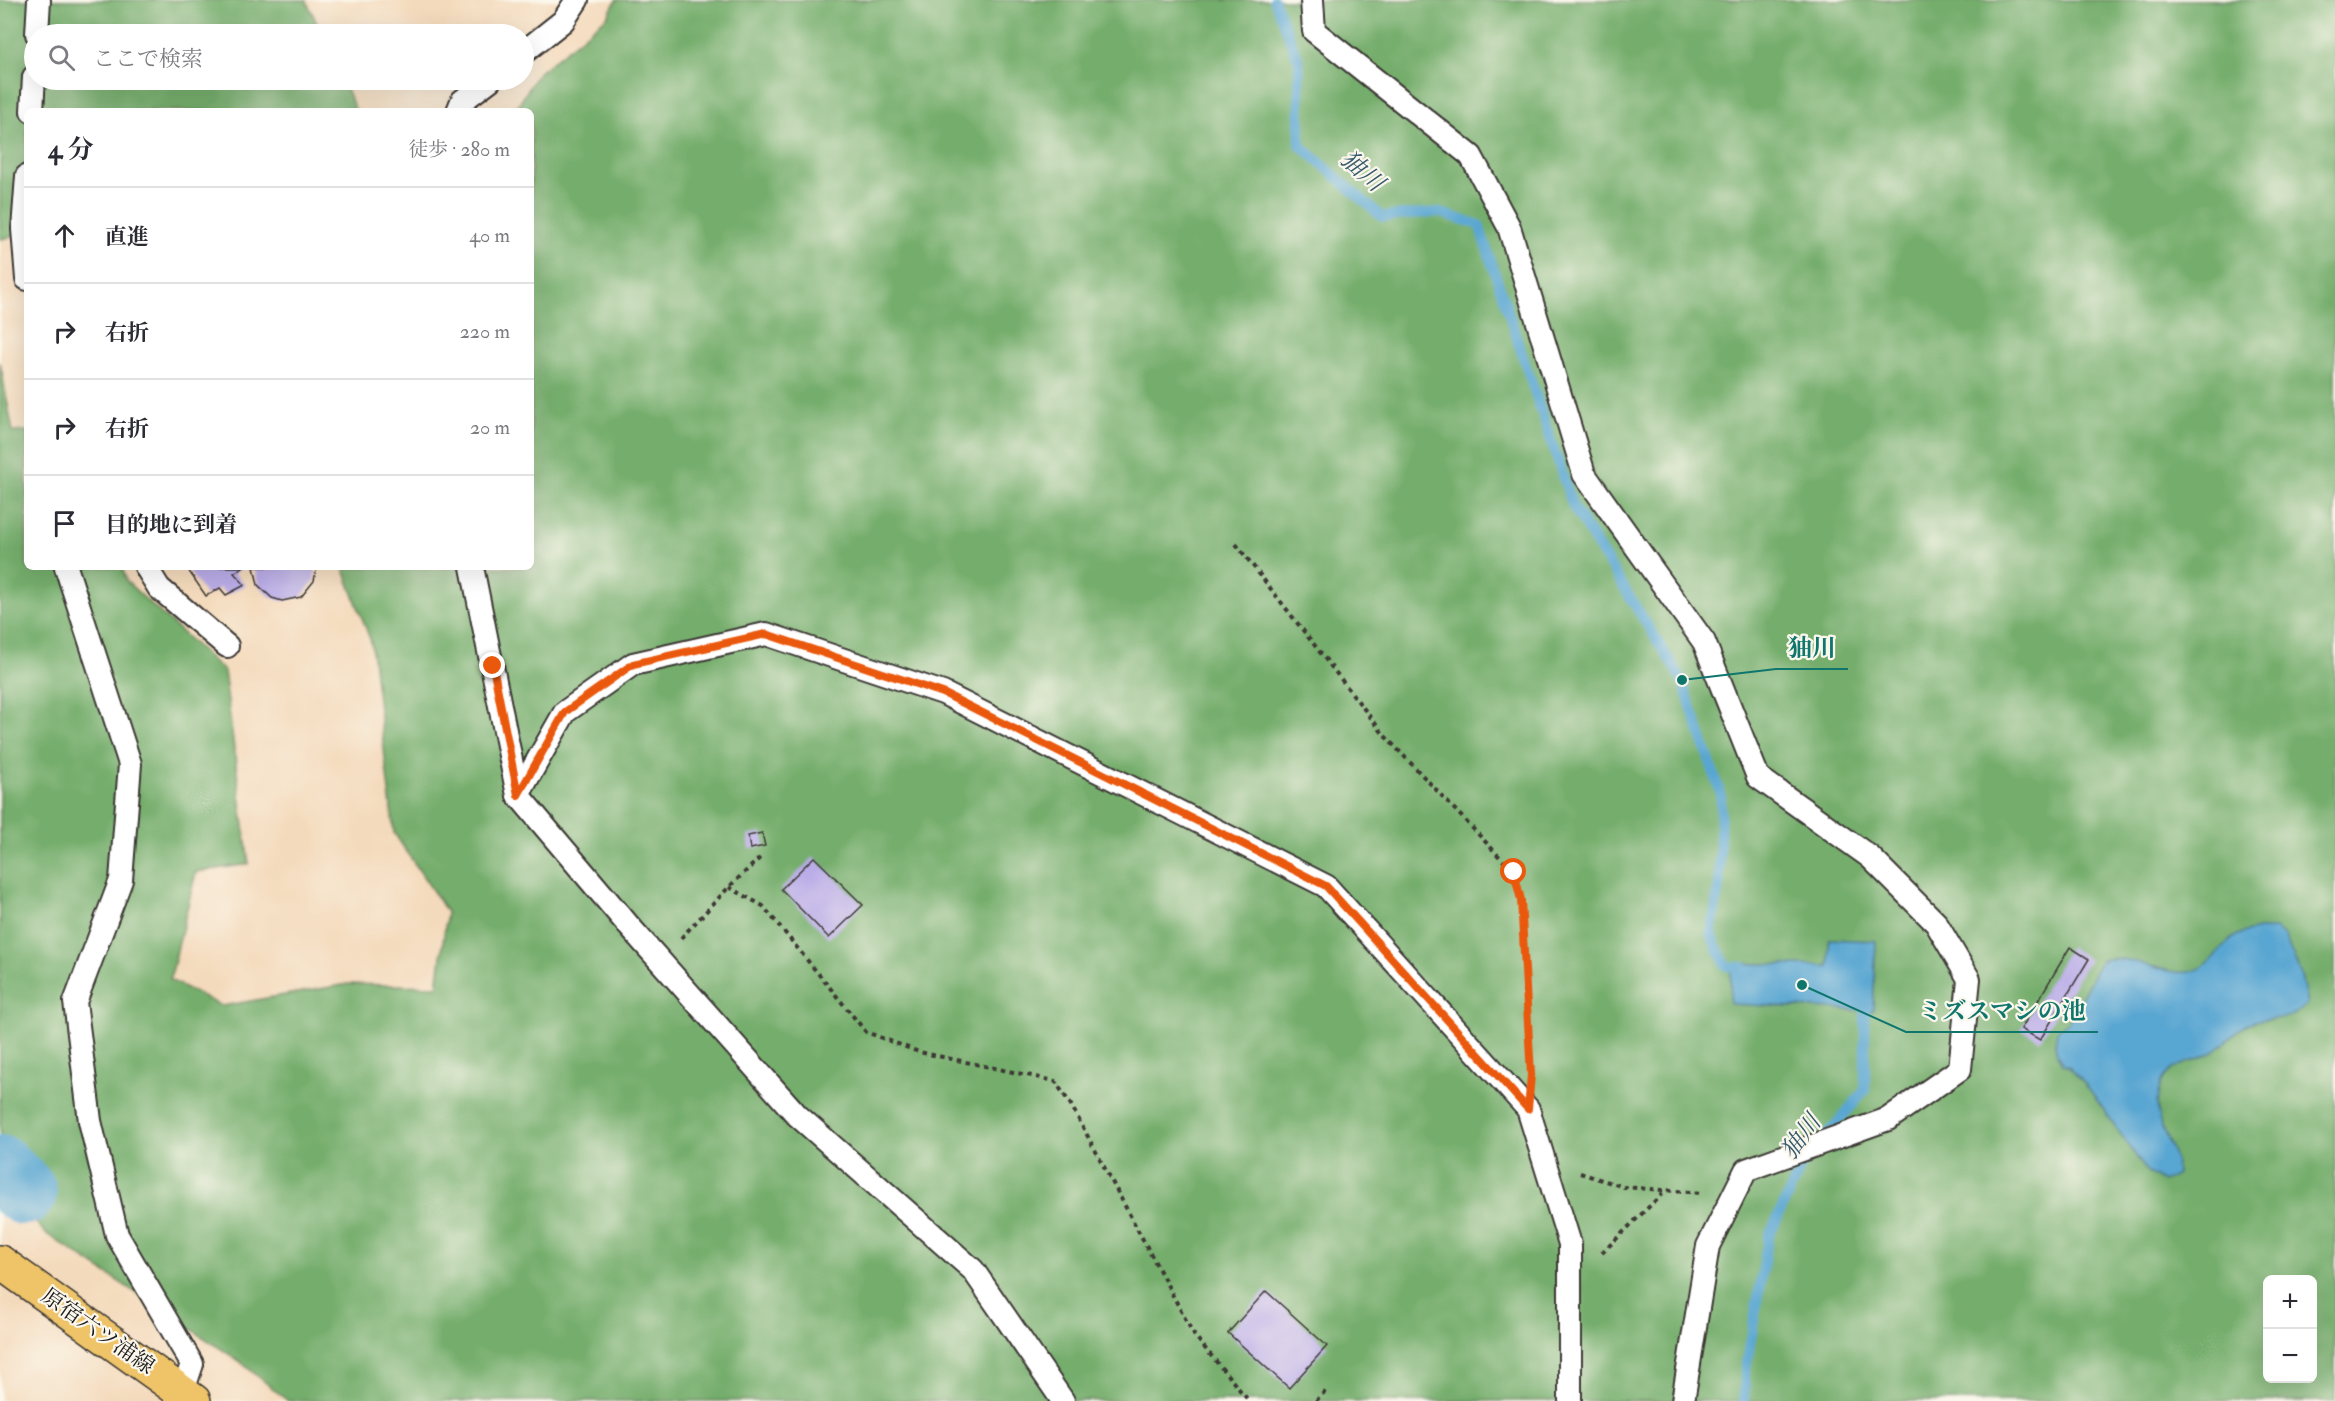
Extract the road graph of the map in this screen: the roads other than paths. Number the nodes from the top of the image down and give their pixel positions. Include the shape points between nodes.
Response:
1 (39, 0) edge
2 (577, 0) edge
3 (1312, 0) edge
4 (38, 24) edge
5 (534, 44) edge
6 (33, 90) edge
7 (477, 90) edge
8 (32, 108) edge
9 (459, 108) edge
10 (24, 216) edge
11 (24, 242) edge
12 (67, 570) edge
13 (148, 570) edge
14 (472, 570) edge
15 (226, 646) dead end
16 (518, 795) junction
17 (0, 1262) edge
18 (188, 1396) edge
19 (1062, 1401) edge
20 (1570, 1401) edge
21 (1683, 1401) edge

1 - 4 lane
2 - 5 lane via 563,21
3 - 21 lane via 1314,31 1471,156 1509,227 1584,474 1704,642 1758,777 1870,857 1936,923 1969,980 1960,1069 1888,1119 1746,1170 1708,1246
6 - 8 lane
7 - 9 lane
10 - 11 lane
12 - 18 lane via 130,764 122,880 75,1002 90,1121 117,1235 192,1364
13 - 15 lane via 159,588
14 - 16 lane
16 - 19 lane via 797,1115 973,1270
16 - 20 lane via 565,712 633,664 766,634 943,693 1326,886 1528,1109 1570,1244
17 - 18 main road, 原宿六ツ浦線

